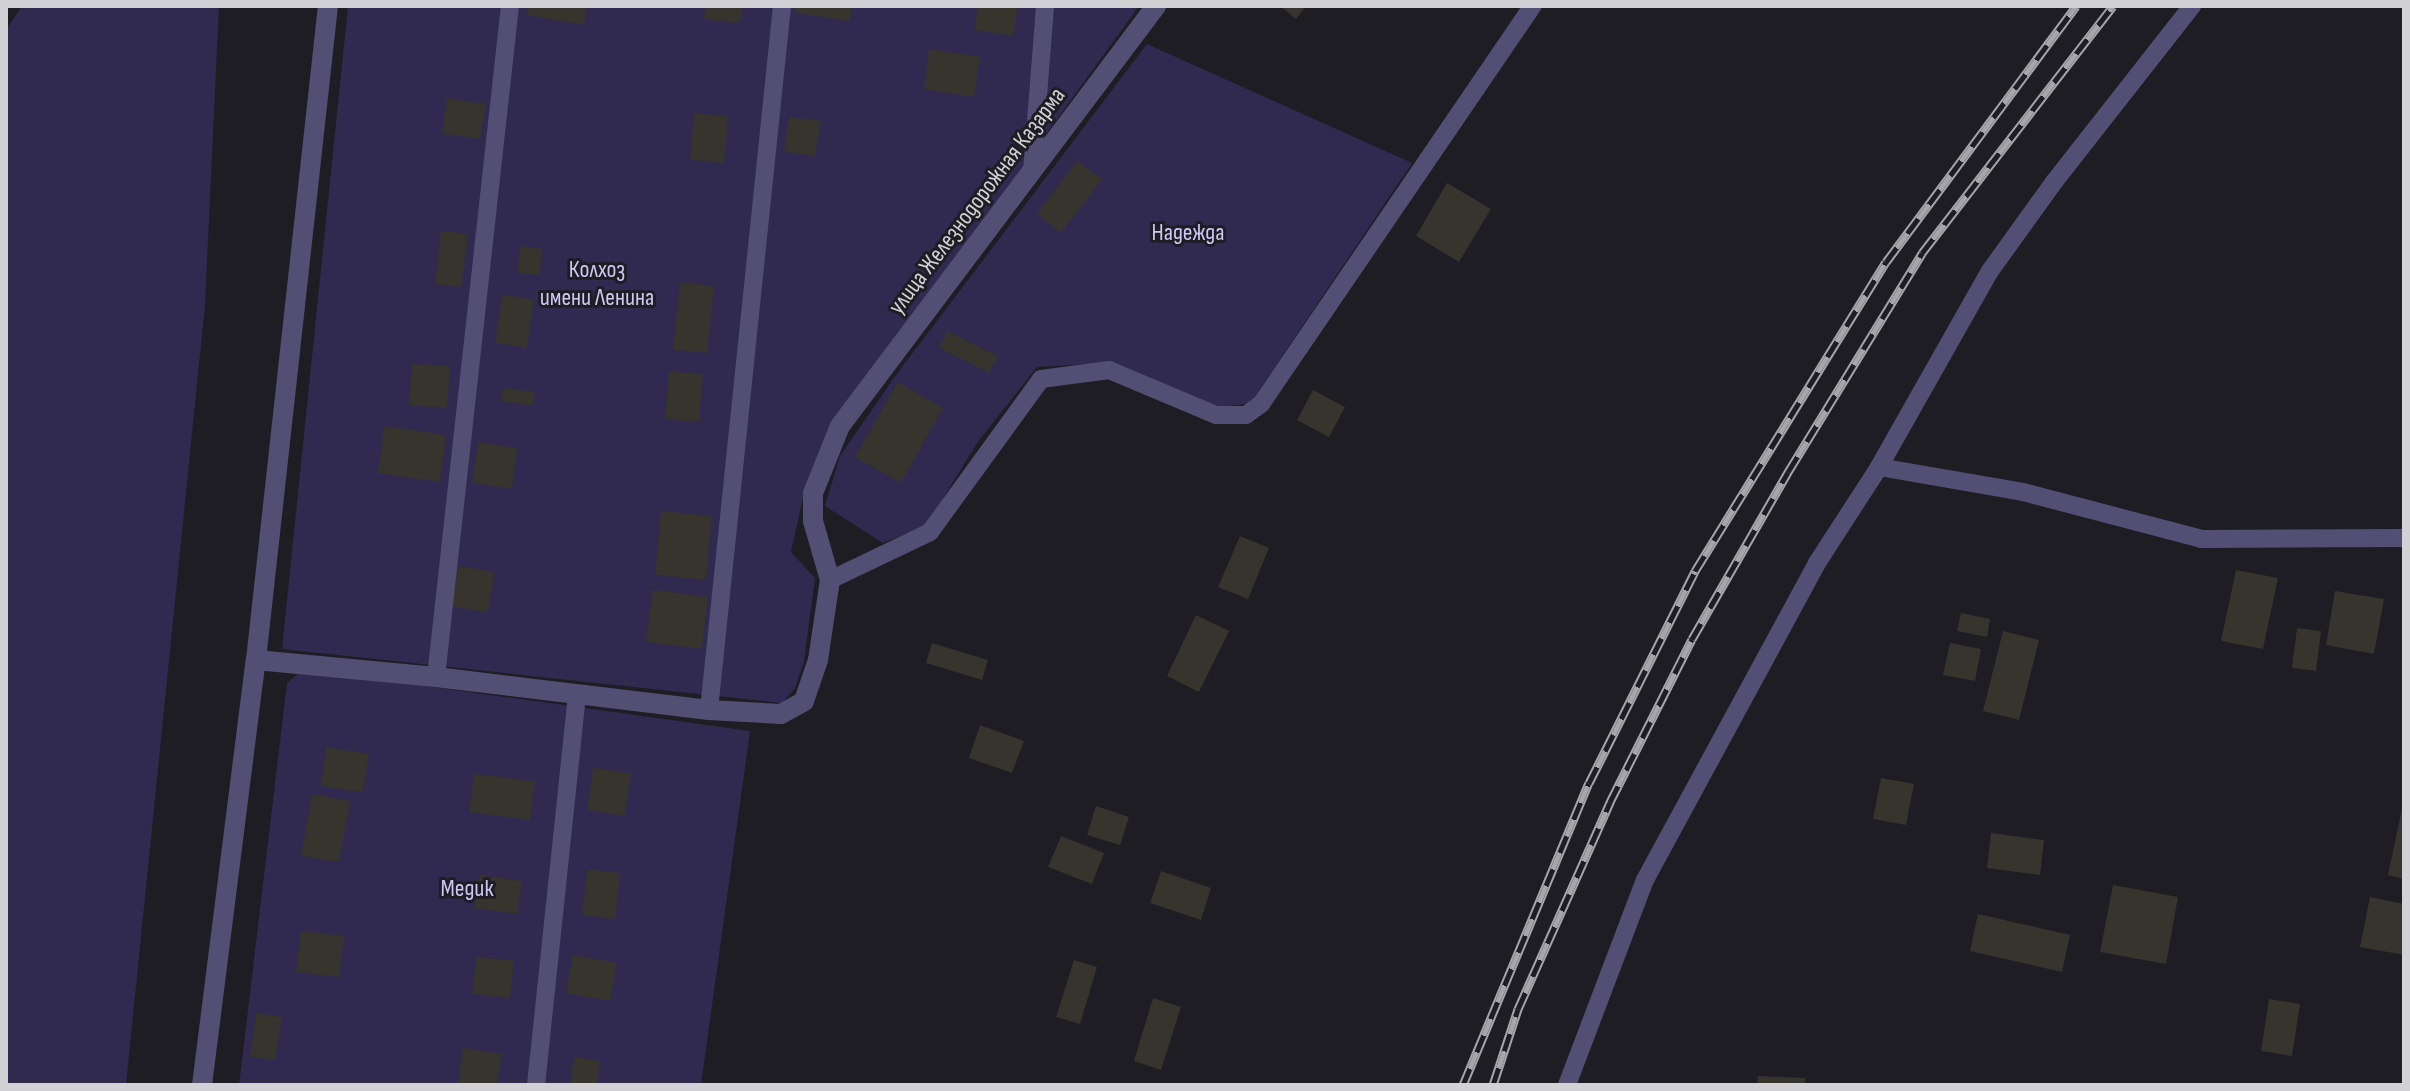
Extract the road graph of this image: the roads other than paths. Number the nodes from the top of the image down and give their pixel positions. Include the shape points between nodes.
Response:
1 (328, 6) edge
2 (510, 6) edge
3 (782, 6) edge
4 (1045, 6) edge
5 (1156, 6) edge
6 (1533, 6) edge
7 (2192, 6) edge
8 (1032, 172) junction
9 (1879, 467) junction
10 (2404, 538) edge
11 (830, 580) junction
12 (256, 660) junction
13 (436, 677) junction
14 (577, 694) junction
15 (709, 710) junction
16 (202, 1085) edge
17 (536, 1085) edge
18 (1567, 1085) edge

1 - 12 street
2 - 13 lane
3 - 15 lane
4 - 8 lane
5 - 8 street, улица Железнодорожная Казарма
6 - 11 lane via 1261,404 1246,415 1216,415 1109,370 1041,379 930,532
7 - 9 lane via 1990,271
8 - 11 street, улица Железнодорожная Казарма via 840,426 813,493 813,521
9 - 10 lane via 2023,492 2202,539
9 - 18 lane via 1817,563 1645,880
11 - 15 street via 818,660 804,701 781,714
12 - 13 street
12 - 16 street
13 - 14 street
14 - 15 street
14 - 17 lane

